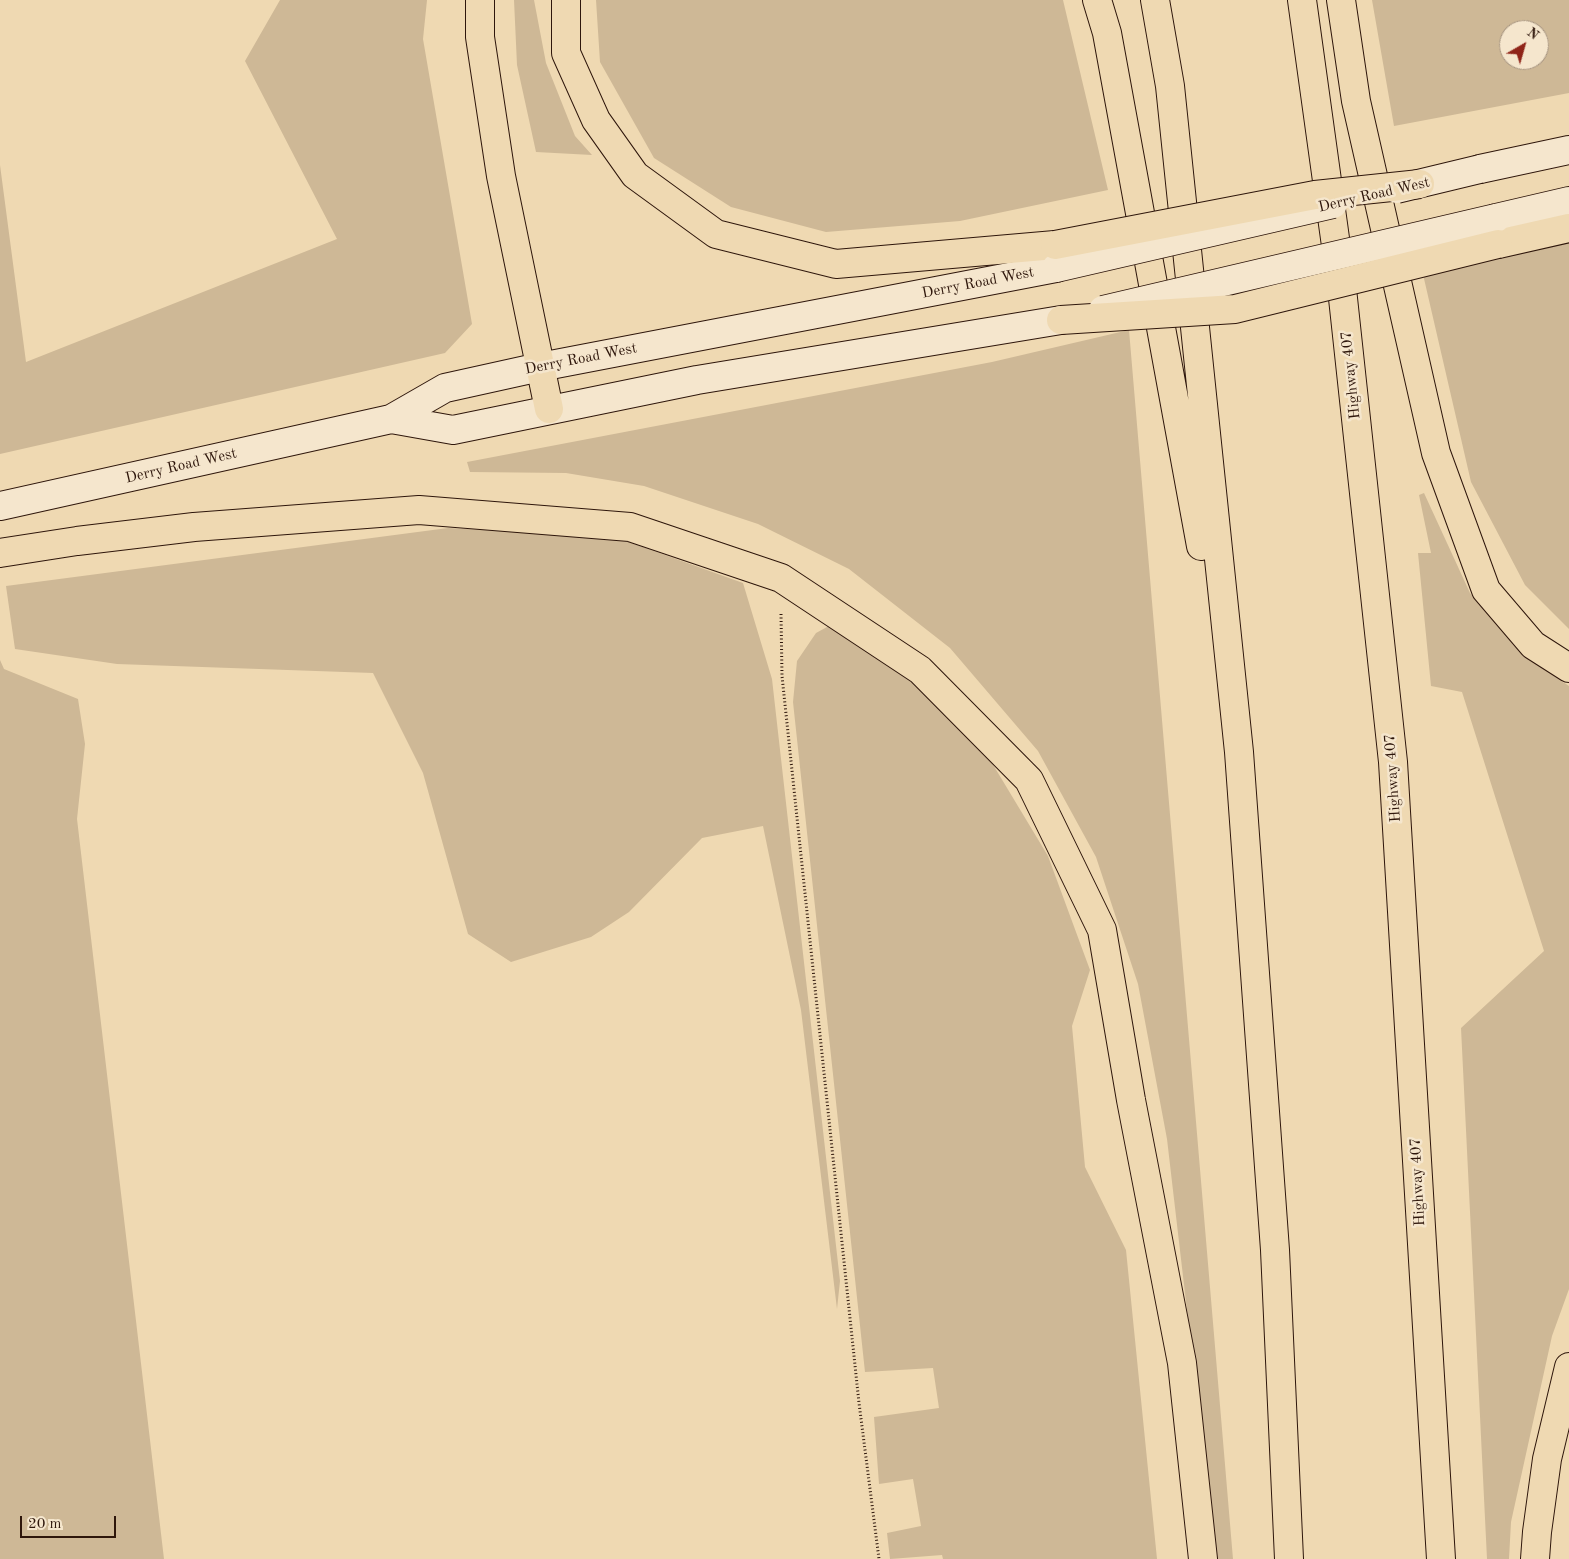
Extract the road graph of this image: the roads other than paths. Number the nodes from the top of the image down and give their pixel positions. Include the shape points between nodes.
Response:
1 (480, 0) edge
2 (566, 0) edge
3 (1097, 0) edge
4 (1155, 0) edge
5 (1302, 0) edge
6 (1341, 0) edge
7 (1569, 150) edge
8 (1420, 184) joint
9 (1569, 201) edge
10 (1569, 228) edge
11 (1497, 231) junction
12 (1056, 257) junction
13 (1060, 320) joint
14 (540, 367) junction
15 (549, 409) junction
16 (391, 419) junction
17 (0, 506) edge
18 (0, 553) edge
19 (1569, 668) edge
20 (1239, 752) junction
21 (1569, 1367) edge
22 (1203, 1559) edge
23 (1290, 1559) edge
24 (1441, 1559) edge
25 (1535, 1559) edge

1 - 14 highway via 480,37 502,176
2 - 12 highway via 566,53 596,120 635,175 716,234 836,264
3 - 20 highway via 1107,33
4 - 20 highway via 1170,86
5 - 24 highway, Highway 407 via 1342,289 1393,762
6 - 19 highway via 1356,101 1436,453 1486,590 1533,645
7 - 8 main road, Derry Road West, bridge
8 - 12 highway, bridge via 1315,195
9 - 11 main road
10 - 11 highway
11 - 13 highway, bridge via 1235,308
12 - 14 main road, Derry Road West
13 - 15 main road, Derry Road West via 697,380
14 - 15 highway
14 - 16 main road, Derry Road West via 445,388
15 - 16 main road, Derry Road West via 453,430
16 - 17 main road, Derry Road West
18 - 22 highway via 194,527 419,510 630,528 781,578 920,670 1029,780 1102,930 1182,1363
20 - 23 highway via 1275,1250
21 - 25 highway via 1546,1459

